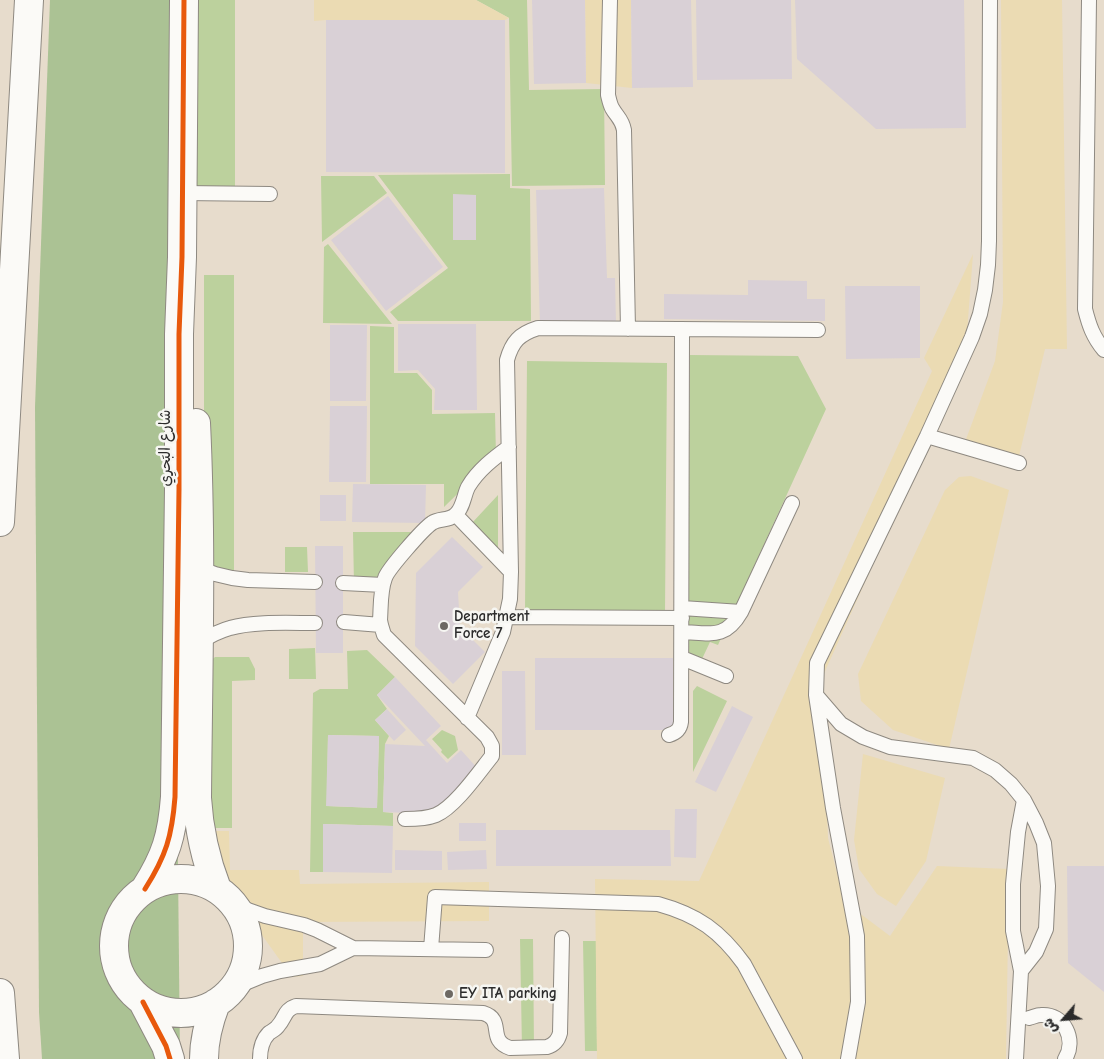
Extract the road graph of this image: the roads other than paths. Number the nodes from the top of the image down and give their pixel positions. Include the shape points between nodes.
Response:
1 (29, 0) edge
2 (184, 0) edge
3 (610, 0) edge
4 (990, 0) edge
5 (1089, 0) edge
6 (183, 193) junction
7 (270, 194) dead end
8 (182, 257) junction
9 (628, 329) junction
10 (682, 329) junction
11 (818, 330) dead end
12 (1104, 350) edge
13 (927, 436) junction
14 (509, 447) junction
15 (1019, 462) dead end
16 (792, 503) dead end
17 (456, 514) junction
18 (0, 522) edge
19 (199, 568) junction
20 (511, 572) junction
21 (315, 582) dead end
22 (343, 583) dead end
23 (383, 585) junction
24 (741, 612) junction
25 (682, 613) junction
26 (507, 617) junction
27 (344, 622) dead end
28 (315, 623) dead end
29 (381, 625) junction
30 (682, 632) junction
31 (198, 643) junction
32 (682, 658) junction
33 (726, 676) dead end
34 (816, 694) junction
35 (467, 718) junction
36 (669, 735) dead end
37 (1024, 800) junction
38 (405, 819) dead end
39 (145, 889) junction
40 (224, 896) junction
41 (562, 938) dead end
42 (354, 948) junction
43 (431, 949) junction
44 (486, 950) dead end
45 (1021, 971) junction
46 (0, 993) edge
47 (223, 998) junction
48 (144, 1002) junction
49 (1029, 1018) dead end
50 (1017, 1058) edge
51 (5, 1059) edge
52 (170, 1059) edge
53 (204, 1059) edge
54 (260, 1059) edge
55 (795, 1059) edge
56 (848, 1059) edge
57 (1065, 1059) edge

1 - 18 main road
2 - 6 main road, شارع البَحرِي
3 - 9 lane via 608,95 624,130
4 - 13 lane via 989,241 985,290 972,337
5 - 12 lane via 1086,308 1094,338
6 - 7 lane
6 - 8 main road, شارع البَحرِي
8 - 19 main road, شارع البَحرِي via 195,404
8 - 39 main road, شارع البَحرِي via 175,797 168,846
9 - 10 lane
9 - 14 lane via 538,328 516,340 507,360
10 - 11 lane
10 - 25 lane
13 - 15 lane
13 - 34 lane via 817,663
14 - 17 lane via 471,482
14 - 20 lane
16 - 24 lane
17 - 20 lane
17 - 23 lane via 426,527 391,567
19 - 21 lane via 248,580
19 - 31 main road, شارع البَحرِي
20 - 26 lane
22 - 23 lane
23 - 29 lane
24 - 25 lane
24 - 30 lane via 729,628 719,634
25 - 26 lane
25 - 30 lane
26 - 35 lane
27 - 29 lane
28 - 31 lane via 248,624 214,634
29 - 35 lane via 384,634
30 - 32 lane
31 - 40 main road, شارع البَحرِي via 198,816 204,854
32 - 33 lane
32 - 36 lane via 681,722 677,731
34 - 37 lane via 841,724 863,737 890,747 973,758 1012,784
34 - 56 lane via 857,936 858,1002
35 - 38 lane via 490,741 492,756 442,812 426,818
37 - 45 lane via 1013,884 1013,931
37 - 45 lane via 1044,843 1048,886 1046,929 1036,952
39 - 40 main road via 162,881 181,879 199,882
39 - 48 main road via 129,904 118,923 114,945 120,973 127,986
40 - 42 lane via 248,910 304,925
40 - 47 main road via 242,920 247,938 247,958 241,976
41 - 54 lane via 560,1033 552,1046 504,1046 497,1037 492,1017 483,1013 296,1006 285,1013 280,1024 265,1038
42 - 43 lane
42 - 47 lane via 320,964 262,976
43 - 44 lane
43 - 55 lane via 435,897 658,904 676,908 707,925 734,949
45 - 50 lane
46 - 51 main road
47 - 48 main road via 199,1011 180,1013 161,1010
47 - 53 main road via 210,1019
48 - 52 main road
49 - 57 lane via 1049,1016 1065,1027 1070,1039

